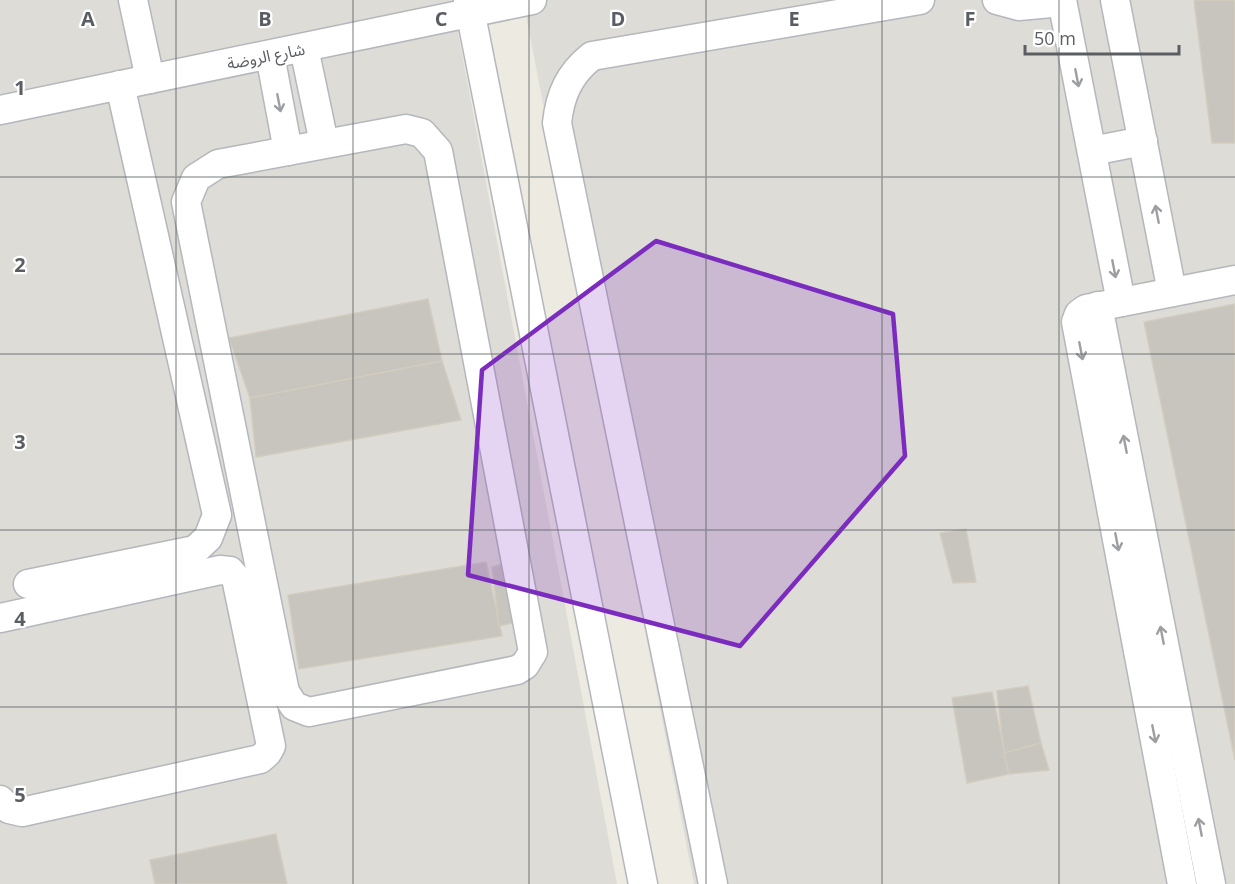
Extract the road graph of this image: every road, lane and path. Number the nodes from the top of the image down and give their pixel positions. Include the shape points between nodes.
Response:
1 (132, 0) edge
2 (532, 0) edge
3 (920, 0) edge
4 (997, 0) edge
5 (1115, 0) edge
6 (1062, 1) edge
7 (469, 6) edge
8 (304, 48) junction
9 (270, 55) junction
10 (150, 79) junction
11 (120, 86) junction
12 (0, 110) edge
13 (1143, 141) junction
14 (324, 143) junction
15 (288, 151) junction
16 (1092, 151) junction
17 (1235, 280) edge
18 (1172, 292) junction
19 (1109, 304) junction
20 (28, 584) dead end
21 (0, 618) edge
22 (3, 807) edge
23 (643, 884) edge
24 (713, 884) edge
25 (1182, 884) edge
26 (1211, 884) edge

1 - 10 street
2 - 7 street, شارع الروضة
3 - 24 street via 592,56 567,83 559,108 557,123
4 - 6 street via 1026,6
5 - 13 street
6 -> 16 street
7 - 8 street, شارع الروضة
7 - 23 street
8 - 9 street, شارع الروضة
8 - 14 street
9 - 10 street, شارع الروضة
9 -> 15 street
10 - 11 street, شارع الروضة
11 - 12 street, شارع الروضة
11 - 20 street via 217,514 208,538 195,550
13 - 16 street
18 -> 13 street
14 - 15 street
14 - 15 street via 406,129 422,133 438,151 533,645 530,658 517,670 317,712 294,706 285,692 186,211 191,185 210,167
16 -> 19 street
17 - 18 street
18 - 19 street
19 -> 25 street via 1079,314 1077,330
26 -> 19 street
21 - 22 street via 230,571 237,578 270,741 267,753 260,759 22,812

